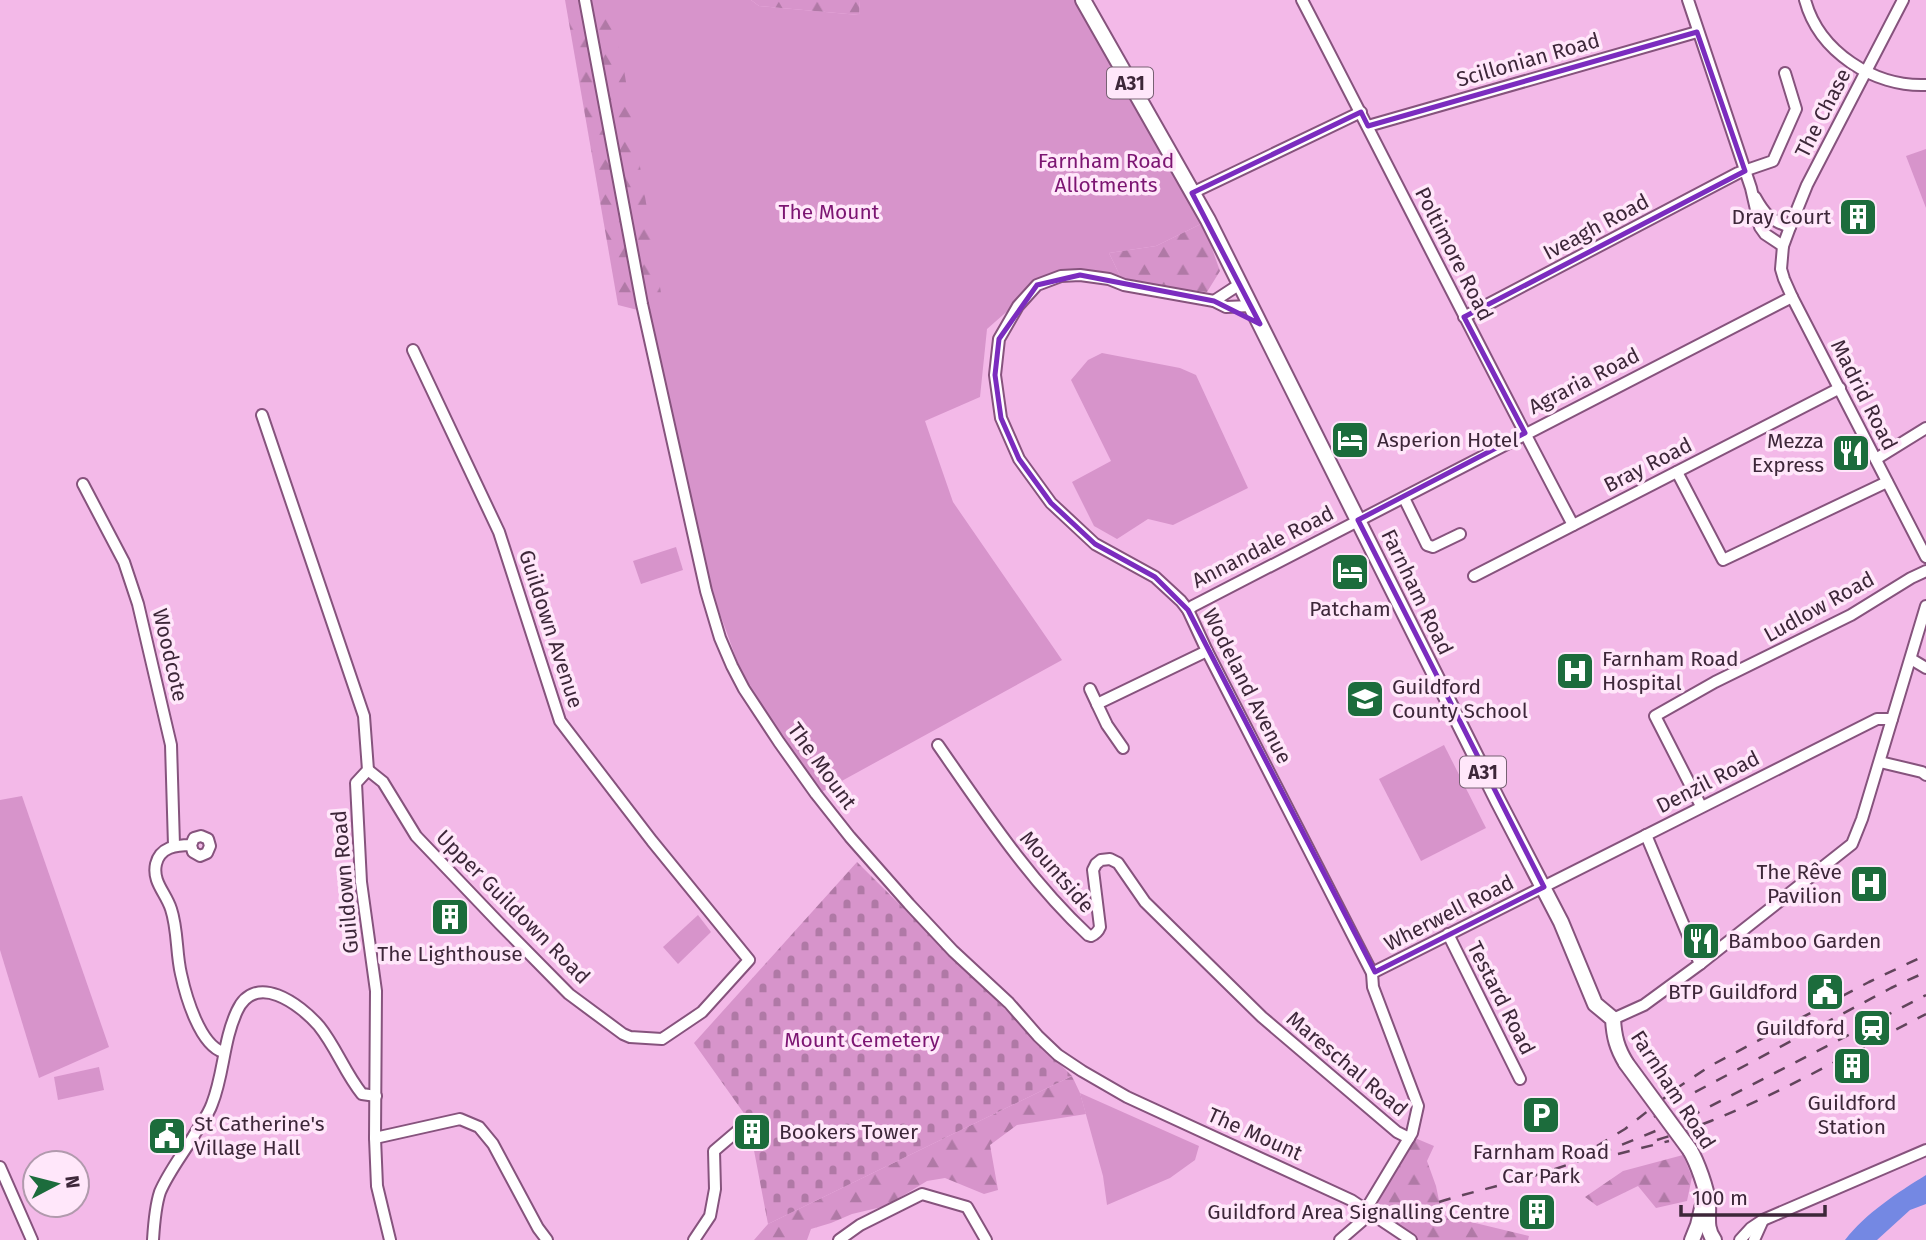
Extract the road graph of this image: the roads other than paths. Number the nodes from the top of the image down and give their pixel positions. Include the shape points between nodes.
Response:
1 (585, 0) edge
2 (1083, 0) edge
3 (1302, 0) edge
4 (1688, 0) edge
5 (1805, 0) edge
6 (1903, 0) edge
7 (1698, 32) junction
8 (1867, 71) junction
9 (1785, 73) dead end
10 (1926, 85) edge
11 (1361, 112) junction
12 (1368, 126) junction
13 (1745, 171) junction
14 (1751, 188) junction
15 (1192, 193) junction
16 (1790, 227) junction
17 (1783, 246) junction
18 (1240, 284) junction
19 (1792, 297) junction
20 (1214, 301) junction
21 (1251, 306) junction
22 (1464, 317) junction
23 (413, 350) dead end
24 (1840, 388) junction
25 (262, 415) dead end
26 (1926, 428) edge
27 (1525, 433) junction
28 (1875, 459) junction
29 (1678, 472) junction
30 (1887, 482) junction
31 (83, 485) dead end
32 (1404, 498) junction
33 (1358, 520) junction
34 (1573, 525) junction
35 (1460, 534) dead end
36 (1926, 557) edge
37 (1926, 571) edge
38 (1474, 576) dead end
39 (1926, 606) edge
40 (1188, 610) junction
41 (1207, 651) junction
42 (1911, 659) junction
43 (1926, 668) edge
44 (1090, 689) dead end
45 (1097, 704) junction
46 (1892, 719) junction
47 (938, 745) dead end
48 (1123, 748) dead end
49 (1880, 762) junction
50 (368, 770) junction
51 (1926, 775) edge
52 (1701, 806) junction
53 (1646, 835) junction
54 (174, 845) junction
55 (191, 845) dead end
56 (1544, 887) junction
57 (1448, 934) junction
58 (749, 960) joint
59 (1700, 964) junction
60 (1372, 973) junction
61 (1262, 1017) joint
62 (1613, 1019) junction
63 (223, 1052) junction
64 (1520, 1079) dead end
65 (376, 1096) junction
66 (741, 1128) dead end
67 (375, 1138) junction
68 (1409, 1138) junction
69 (1926, 1150) edge
70 (0, 1167) edge
71 (1701, 1180) junction
72 (1367, 1209) junction
73 (1763, 1220) junction
74 (32, 1240) edge
75 (153, 1240) edge
76 (390, 1240) edge
77 (547, 1240) edge
78 (694, 1240) edge
79 (839, 1240) edge
80 (986, 1240) edge
81 (1340, 1240) edge
82 (1411, 1240) edge
83 (1692, 1240) edge
84 (1714, 1240) edge
85 (1741, 1240) edge
86 (1754, 1240) edge

1 - 72 street, The Mount via 642,304 700,566 720,638 751,699 850,837 930,927 1058,1055 1127,1097
2 - 15 main road, Farnham Road / A31
3 - 11 street, Poltimore Road
4 - 7 street
5 - 8 street via 1832,48
6 - 8 street, The Chase
7 - 12 street, Scillonian Road
7 - 13 street
8 - 10 street via 1887,81
8 - 16 street, The Chase
9 - 13 street, Iveagh Road via 1796,108 1773,160
11 - 12 street, Poltimore Road
11 - 15 street
12 - 22 street, Poltimore Road
13 - 14 street
13 - 22 street, Iveagh Road
14 - 16 street via 1767,216
14 - 17 street via 1760,227
15 - 18 main road, Farnham Road / A31
16 - 17 street, The Chase
17 - 19 street, Madrid Road via 1782,269
18 - 20 street
18 - 21 main road, Farnham Road / A31
19 - 24 street, Madrid Road
19 - 27 street, Agraria Road
20 - 21 street, Wodeland Avenue via 1226,307
20 - 40 street, Wodeland Avenue via 1109,279 1061,276 1037,285 1018,306 999,339 995,375 1001,418 1018,460 1051,503 1096,544 1155,577
21 - 33 main road, Farnham Road / A31
22 - 27 street, Poltimore Road
23 - 58 street, Guildown Avenue via 499,532 560,721
24 - 28 street, Madrid Road
24 - 29 street, Bray Road
25 - 50 street, Guildown Road via 364,716
26 - 28 street
27 - 32 street, Agraria Road
27 - 34 street, Poltimore Road
28 - 30 street, Madrid Road
29 - 30 street via 1723,560
29 - 34 street, Bray Road
30 - 36 street, Madrid Road
31 - 54 street, Woodcote via 124,562 138,604 171,745
32 - 33 street, Agraria Road
32 - 35 street via 1427,545 1433,547
33 - 40 street, Annandale Road
33 - 56 main road, Farnham Road / A31
34 - 38 street, Bray Road
37 - 52 street, Ludlow Road via 1656,716
39 - 42 street
40 - 41 street, Wodeland Avenue
41 - 45 street
41 - 60 street, Wodeland Avenue
42 - 43 street
42 - 46 street
44 - 45 street
45 - 48 street
46 - 49 street
46 - 52 street, Denzil Road via 1877,719
47 - 61 street, Mountside via 999,833 1058,907 1088,935 1100,927 1093,870 1101,860 1111,859 1145,902
49 - 51 street
49 - 59 street via 1852,844
50 - 58 street, Upper Guildown Road via 383,782 415,836 492,916 569,994 623,1034 662,1039 702,1012
50 - 65 street, Guildown Road via 356,783 361,882 376,991
52 - 53 street, Denzil Road
53 - 56 street, Denzil Road
53 - 59 street
54 - 55 street
54 - 63 street via 156,861 155,876 171,909 192,1011 208,1042
56 - 57 street, Wherwell Road
56 - 62 main road, Farnham Road / A31 via 1595,1004
57 - 60 street, Wherwell Road
57 - 64 street, Testard Road
59 - 62 street via 1644,1005
60 - 68 street, Wodeland Avenue via 1373,987 1418,1106
61 - 68 street, Mareschal Road
62 - 71 main road, Farnham Road, bridge via 1618,1051 1690,1150
63 - 65 street via 245,998 274,992 321,1028 362,1094
63 - 75 street via 211,1107 160,1193
65 - 67 street, Guildown Road
66 - 78 street via 714,1151 710,1216
67 - 76 street, Guildown Road via 377,1186
67 - 77 street via 460,1119 479,1128 493,1144
68 - 72 street, Wodeland Avenue
69 - 73 street
70 - 74 street
71 - 83 main road via 1701,1217
71 - 84 main road, Farnham Road
72 - 81 street, Wodeland Avenue via 1362,1221
72 - 82 street, The Mount
73 - 85 street
73 - 86 street
79 - 80 street via 922,1194 967,1207

